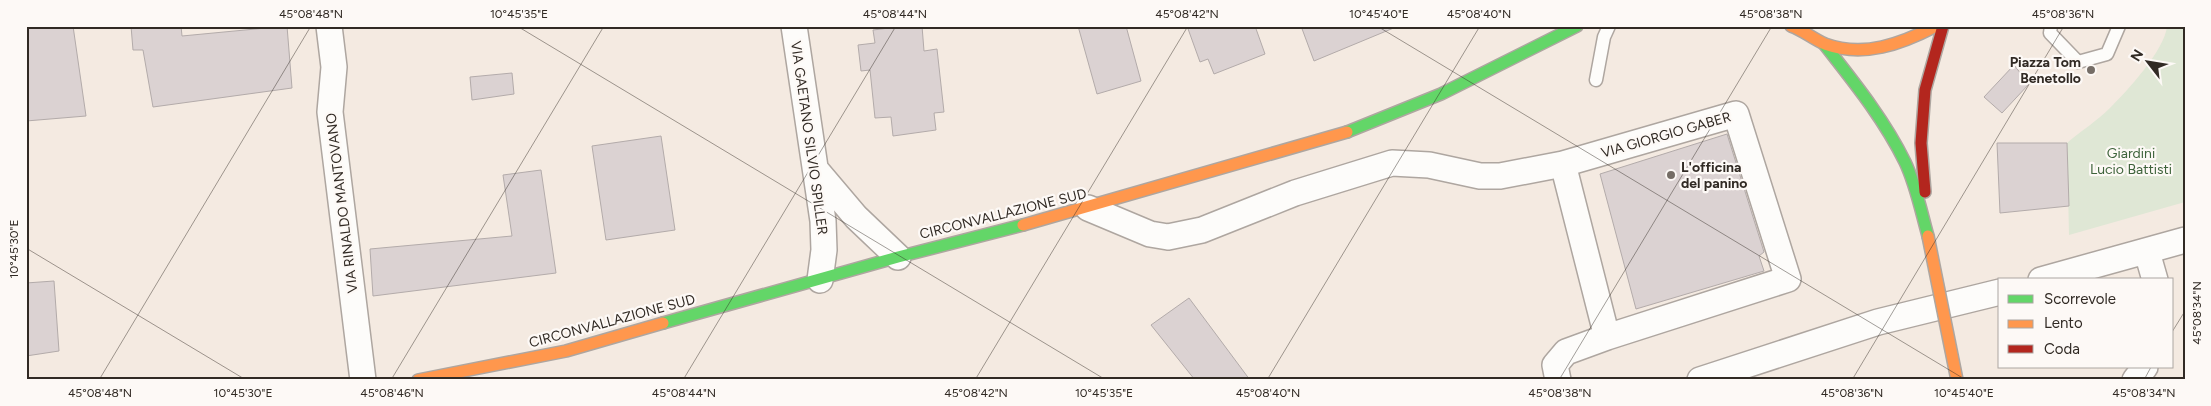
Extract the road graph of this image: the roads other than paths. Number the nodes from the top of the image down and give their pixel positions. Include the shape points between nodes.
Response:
1 (329, 26) edge
2 (794, 26) edge
3 (1577, 26) edge
4 (1609, 26) edge
5 (1936, 26) edge
6 (1943, 26) edge
7 (2051, 26) edge
8 (2119, 26) edge
9 (1796, 27) edge
10 (1824, 44) junction
11 (1596, 80) dead end
12 (1563, 164) junction
13 (817, 171) junction
14 (1088, 208) junction
15 (1928, 236) junction
16 (2185, 240) edge
17 (2148, 252) junction
18 (898, 256) junction
19 (2048, 278) edge
20 (2154, 278) edge
21 (820, 280) junction
22 (1998, 292) edge
23 (1607, 337) junction
24 (2144, 368) edge
25 (1726, 376) edge
26 (363, 380) edge
27 (418, 380) edge
28 (1558, 380) edge
29 (1700, 380) edge
30 (1958, 380) edge
31 (2135, 380) edge

1 - 26 street, VIA RINALDO MANTOVANO via 334,67 330,112
2 - 13 street, VIA GAETANO SILVIO SPILLER
3 - 14 main road, CIRCONVALLAZIONE SUD via 1441,94 1362,128
4 - 11 lane
5 - 10 main road via 1906,42 1873,51 1847,51
6 - 15 main road via 1925,90 1922,123
7 - 8 lane via 2050,33 2078,62 2107,54
9 - 10 main road
10 - 15 main road via 1878,114 1892,138 1906,165
12 - 14 street via 1500,176 1480,176 1429,164 1392,163 1295,193 1202,230 1168,237 1150,234
12 - 23 street
12 - 23 street, VIA GIORGIO GABER via 1736,114 1788,278
13 - 18 street via 872,234
13 - 21 street, VIA GAETANO SILVIO SPILLER via 824,250
14 - 18 main road, CIRCONVALLAZIONE SUD
15 - 30 main road, bridge
16 - 17 street
17 - 19 street
17 - 20 street
18 - 21 main road, CIRCONVALLAZIONE SUD
21 - 27 main road, CIRCONVALLAZIONE SUD via 566,351
22 - 25 street via 1878,322
23 - 28 street, VIA GIORGIO GABER via 1566,352 1555,365
24 - 31 street
25 - 29 street

